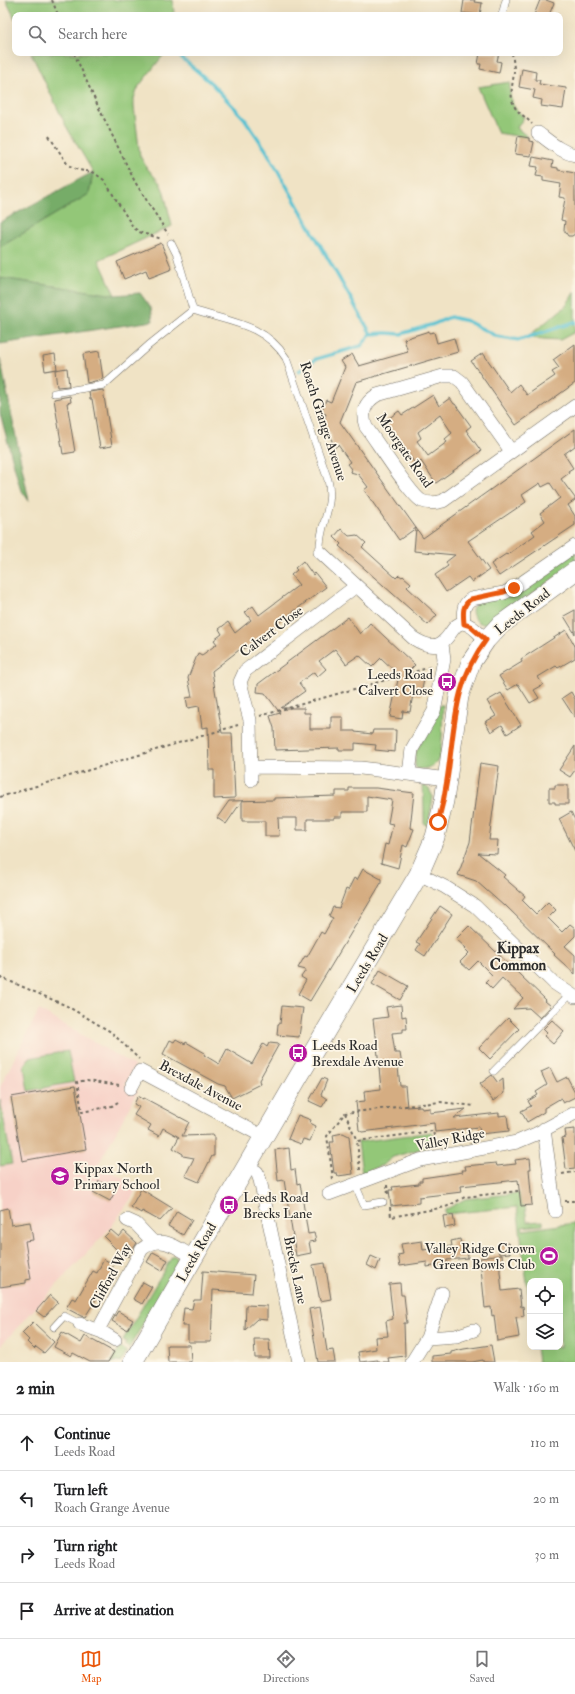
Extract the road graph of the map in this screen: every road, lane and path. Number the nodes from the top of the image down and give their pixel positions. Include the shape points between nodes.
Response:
1 (52, 0) edge
2 (506, 0) edge
3 (57, 12) edge
4 (503, 12) edge
5 (75, 56) edge
6 (512, 56) edge
7 (538, 133) joint
8 (49, 136) dead end
9 (575, 155) edge
10 (171, 243) junction
11 (193, 310) junction
12 (54, 393) dead end
13 (575, 406) edge
14 (511, 451) junction
15 (575, 546) edge
16 (320, 552) joint
17 (575, 571) edge
18 (356, 586) junction
19 (464, 624) junction
20 (486, 640) junction
21 (442, 644) junction
22 (251, 767) junction
23 (409, 774) junction
24 (448, 779) junction
25 (250, 780) dead end
26 (419, 874) junction
27 (0, 977) edge
28 (572, 996) edge
29 (140, 1071) junction
30 (494, 1071) dead end
31 (129, 1087) joint
32 (118, 1102) dead end
33 (475, 1106) dead end
34 (345, 1113) junction
35 (575, 1113) edge
36 (544, 1130) junction
37 (264, 1137) junction
38 (357, 1141) junction
39 (437, 1156) junction
40 (247, 1166) junction
41 (385, 1172) junction
42 (359, 1183) junction
43 (518, 1191) dead end
44 (332, 1193) joint
45 (383, 1202) dead end
46 (555, 1211) dead end
47 (127, 1220) dead end
48 (154, 1242) junction
49 (193, 1257) junction
50 (442, 1293) dead end
51 (80, 1324) joint
52 (54, 1327) dead end
53 (98, 1330) junction
54 (474, 1330) dead end
55 (427, 1338) junction
56 (115, 1340) dead end
57 (133, 1362) edge
58 (299, 1362) edge
59 (412, 1362) edge

1 - 3 path
2 - 4 lane
5 - 10 path via 135,182 168,231
6 - 7 path via 513,102
7 - 9 street
8 - 10 path via 68,165 78,170 93,172 104,180 133,227
10 - 11 lane
11 - 12 lane via 104,385
11 - 16 lane, Roach Grange Avenue via 251,328 275,343 286,358 330,488 329,506 319,543
13 - 14 street, Moorgate Road
14 - 14 street, Moorgate Road via 443,501 429,503 416,497 366,427 363,412 370,399 376,395 443,376 454,376 462,382
15 - 19 street, Leeds Road via 514,588 467,601 463,610
16 - 18 street, Roach Grange Avenue
17 - 20 main road, Leeds Road via 499,626
18 - 21 street, Roach Grange Avenue via 413,638 426,645
18 - 22 street, Calvert Close via 241,676 240,688 250,720
19 - 20 street
19 - 21 street via 454,628
20 - 24 main road, Leeds Road via 471,662 459,696
21 - 23 street via 444,659 434,711 412,749
22 - 23 street via 361,768
22 - 25 street, Calvert Close
23 - 24 street
24 - 26 main road, Leeds Road via 435,837
26 - 28 street via 475,906 534,965
26 - 37 main road, Leeds Road
27 - 29 path via 67,1006 111,1032 140,1060
28 - 30 lane
29 - 31 street, Brexdale Avenue
29 - 37 street, Brexdale Avenue
31 - 32 path via 87,1080 77,1082 82,1112 112,1106
33 - 34 path via 440,1102
34 - 38 path
34 - 44 path via 327,1136
35 - 36 street, Valley Ridge
36 - 39 street, Valley Ridge via 508,1144
36 - 46 street
37 - 40 main road, Leeds Road
38 - 39 path via 434,1131
38 - 42 path
39 - 41 street, Valley Ridge
40 - 49 main road, Leeds Road
40 - 58 street, Brecks Lane via 257,1172 260,1180
41 - 42 street, Valley Ridge
41 - 43 path via 391,1217 446,1207 465,1197
42 - 44 street, Valley Ridge
42 - 45 lane via 364,1205
47 - 48 street, Clifford Way via 136,1224
48 - 49 street, Clifford Way via 167,1243
48 - 53 street, Clifford Way via 142,1249
49 - 57 main road, Leeds Road
50 - 55 street
51 - 52 lane via 64,1316
51 - 53 street, Clifford Way
53 - 56 street, Clifford Way
54 - 55 street via 456,1336
55 - 59 street

